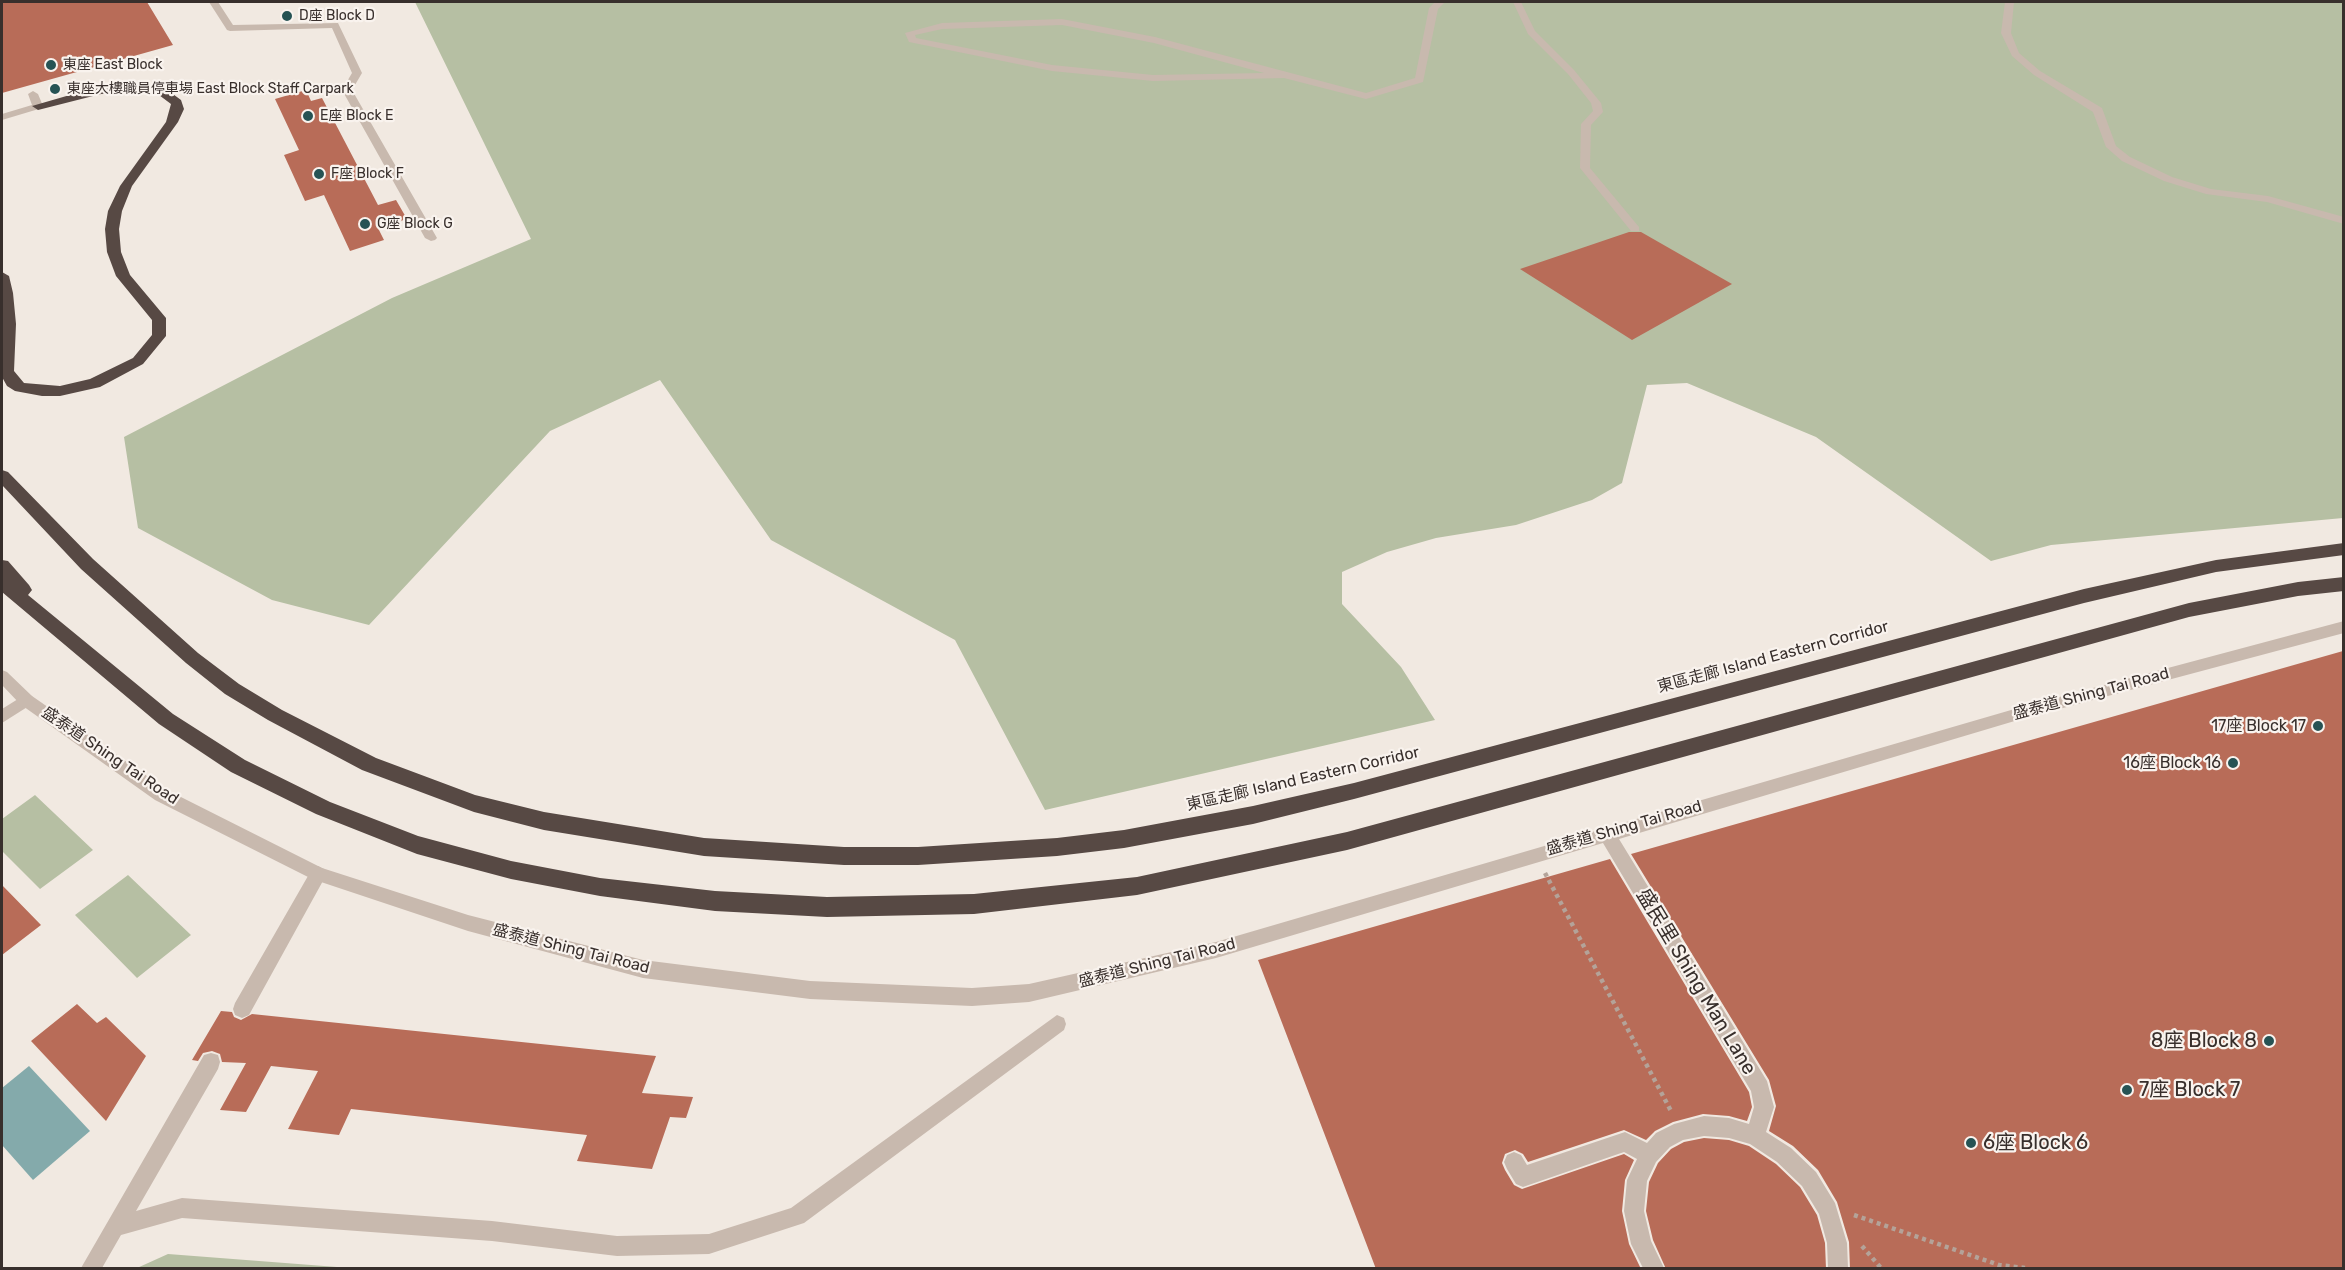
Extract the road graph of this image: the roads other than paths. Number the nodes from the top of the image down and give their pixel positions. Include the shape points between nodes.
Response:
1 (214, 2) edge
2 (1440, 2) edge
3 (1517, 2) edge
4 (2009, 2) edge
5 (1284, 75) junction
6 (36, 100) joint
7 (2, 117) edge
8 (2343, 221) edge
9 (1635, 229) dead end
10 (431, 238) dead end
11 (2, 276) edge
12 (2, 476) edge
13 (2343, 549) edge
14 (2, 566) edge
15 (2, 583) edge
16 (2343, 584) edge
17 (52, 624) junction
18 (2343, 627) edge
19 (2, 676) edge
20 (26, 700) junction
21 (2, 717) edge
22 (1606, 833) junction
23 (318, 874) junction
24 (242, 1009) dead end
25 (1057, 1024) dead end
26 (211, 1062) dead end
27 (1755, 1136) junction
28 (1649, 1155) junction
29 (1514, 1162) dead end
30 (115, 1227) junction
31 (91, 1269) edge
32 (1653, 1269) edge
33 (1838, 1269) edge

1 - 10 street via 230,28 335,25 357,73 347,90
2 - 5 street via 1434,8 1420,80 1366,96
3 - 9 street via 1531,32 1596,104 1598,112 1586,124 1585,168
4 - 8 street via 2006,33 2015,54 2037,73 2098,110 2111,147 2126,159 2168,179 2210,192 2268,199
5 - 5 street via 1154,78 1052,68 912,40 910,33 942,26 1062,22 1155,40
6 - 7 street
6 - 11 highway via 126,88 162,92 177,104 172,122 126,186 112,229 114,252 123,276 159,318 159,336 138,361 95,383 60,391 20,387 6,372 9,324
12 - 13 highway, 東區走廊 Island Eastern Corridor via 87,564 192,658 275,716 369,764 474,803 544,821 704,847 844,856 1057,847 1253,815 2157,578
14 - 17 highway
15 - 17 highway
16 - 17 highway via 2189,610 1347,841 1161,881 974,904 827,907 715,901 600,887 511,870 417,845 322,808 238,766 166,719
18 - 22 street, 盛泰道 Shing Tai Road via 2018,714
19 - 20 street, 盛泰道 Shing Tai Road
20 - 21 street
20 - 23 street, 盛泰道 Shing Tai Road via 162,795
22 - 23 street, 盛泰道 Shing Tai Road via 1174,960 1029,993 972,997 810,990 643,969 468,923
22 - 27 street, 盛民里 Shing Man Lane via 1760,1088 1764,1107
23 - 24 street
25 - 30 street via 797,1216 709,1244 617,1246 492,1231 182,1208
26 - 30 street
27 - 28 street via 1704,1126 1663,1140
27 - 33 street via 1784,1155 1809,1179 1828,1210 1837,1243
28 - 29 street via 1625,1142 1523,1177
28 - 32 street via 1637,1180 1634,1211 1641,1244
30 - 31 street

